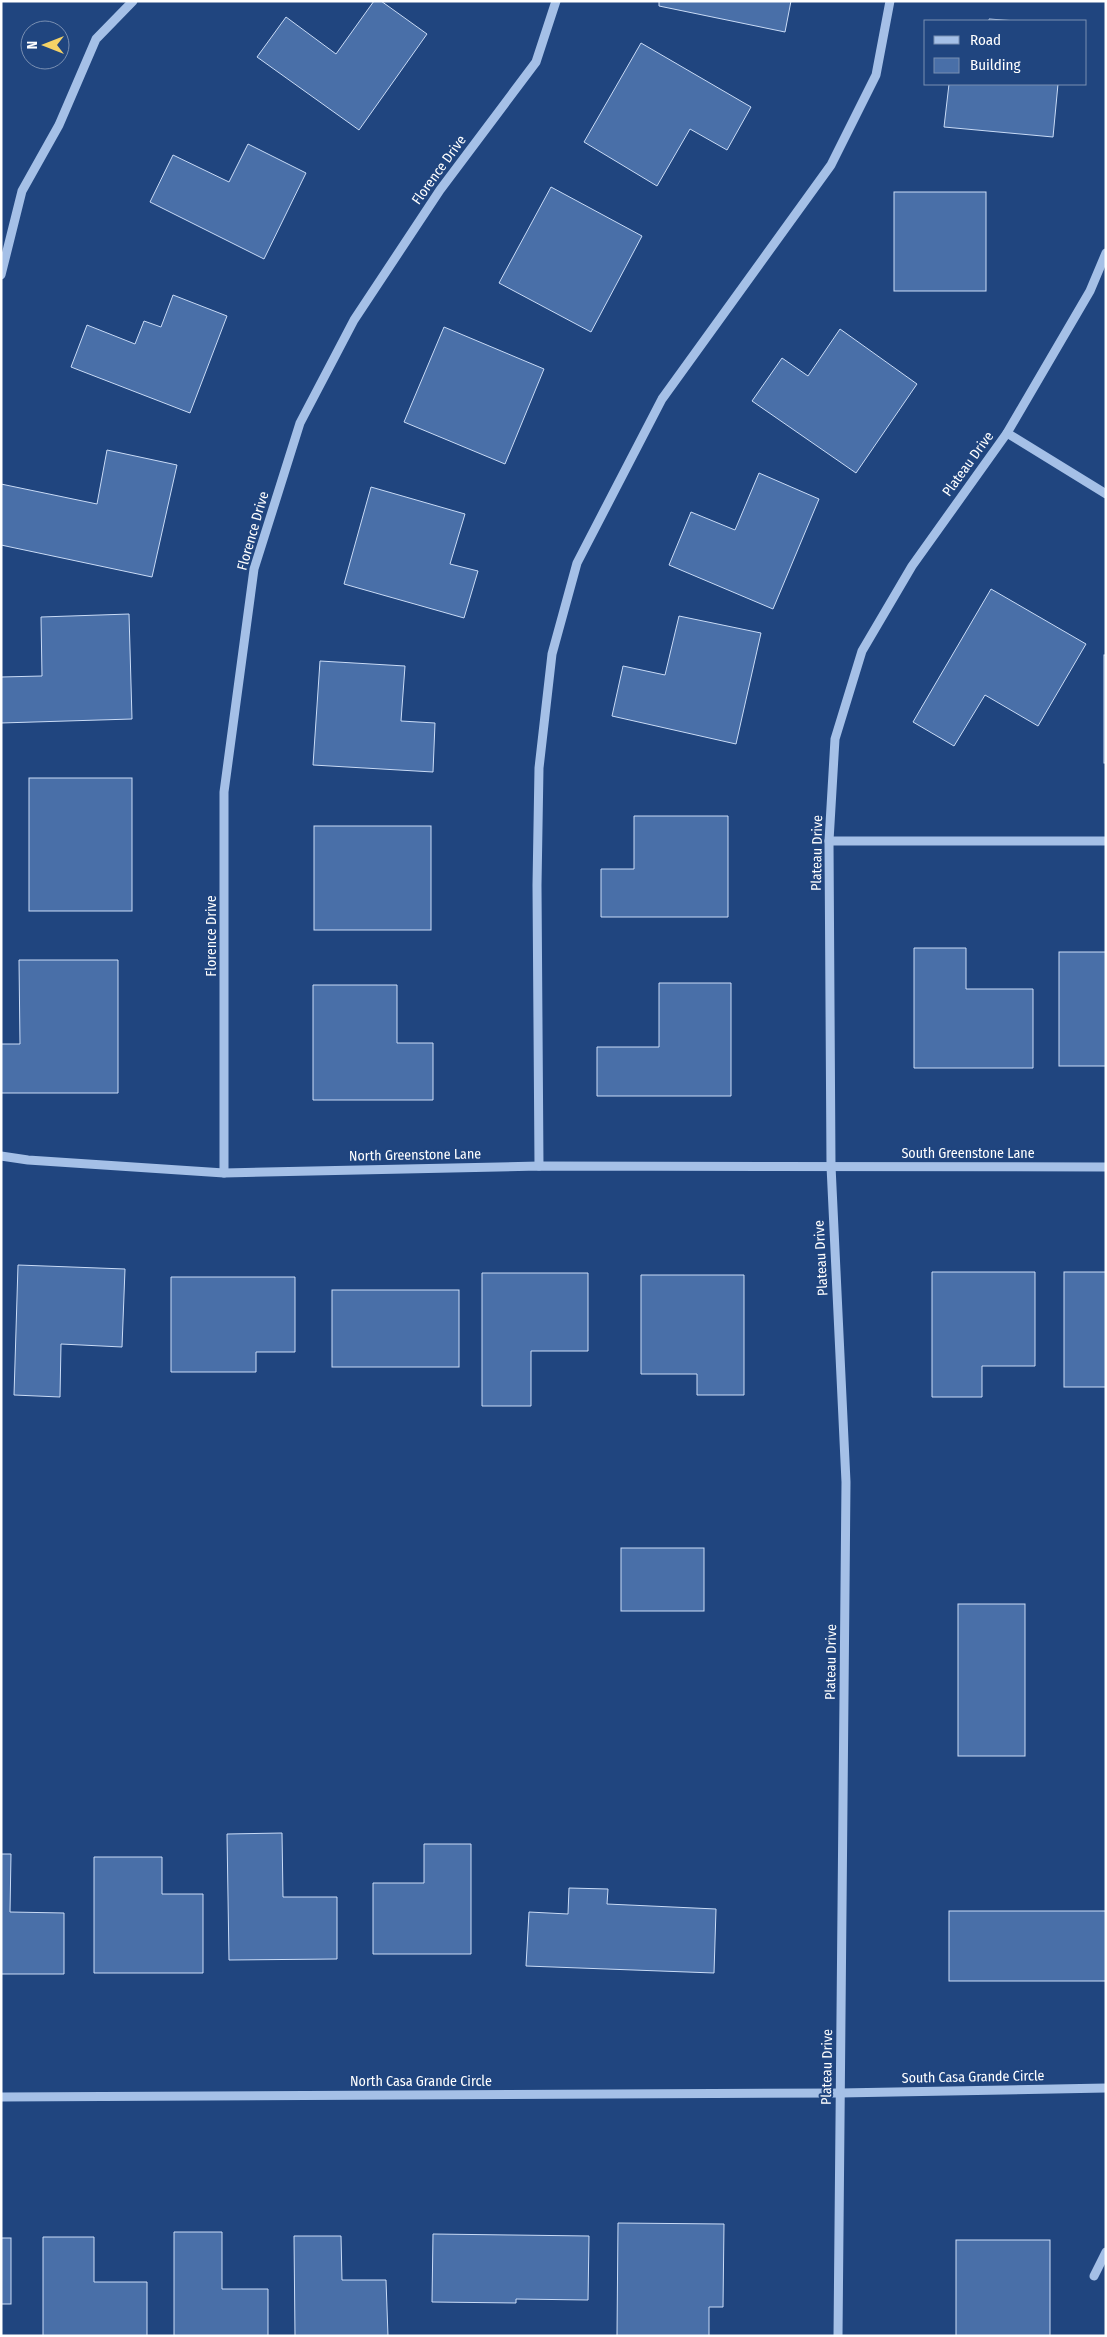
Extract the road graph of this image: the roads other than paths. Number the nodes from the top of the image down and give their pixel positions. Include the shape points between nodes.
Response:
1 (133, 1) edge
2 (556, 1) edge
3 (890, 1) edge
4 (1106, 254) edge
5 (1, 275) edge
6 (1007, 433) junction
7 (1106, 494) edge
8 (829, 841) junction
9 (1106, 841) edge
10 (1, 1156) edge
11 (539, 1166) junction
12 (831, 1166) junction
13 (1106, 1167) edge
14 (224, 1173) junction
15 (1106, 2088) edge
16 (840, 2093) junction
17 (1, 2097) edge
18 (1106, 2252) edge
19 (1094, 2276) dead end
20 (838, 2336) edge

1 - 5 street via 96,39 59,125 22,191
2 - 14 street, Florence Drive via 536,62 440,190 354,320 300,423 254,569 224,792
3 - 11 street via 876,75 831,165 662,398 577,563 552,654 540,768 537,885
4 - 6 street, Plateau Drive via 1090,292
6 - 7 street
6 - 8 street, Plateau Drive via 912,566 862,651 836,739
8 - 9 street
8 - 12 street, Plateau Drive
10 - 14 street, North Greenstone Lane
11 - 12 street, North Greenstone Lane
11 - 14 street, North Greenstone Lane
12 - 13 street, South Greenstone Lane
12 - 16 street, Plateau Drive via 846,1482
15 - 16 street, South Casa Grande Circle
16 - 17 street, North Casa Grande Circle
16 - 20 street, Plateau Drive
18 - 19 street

